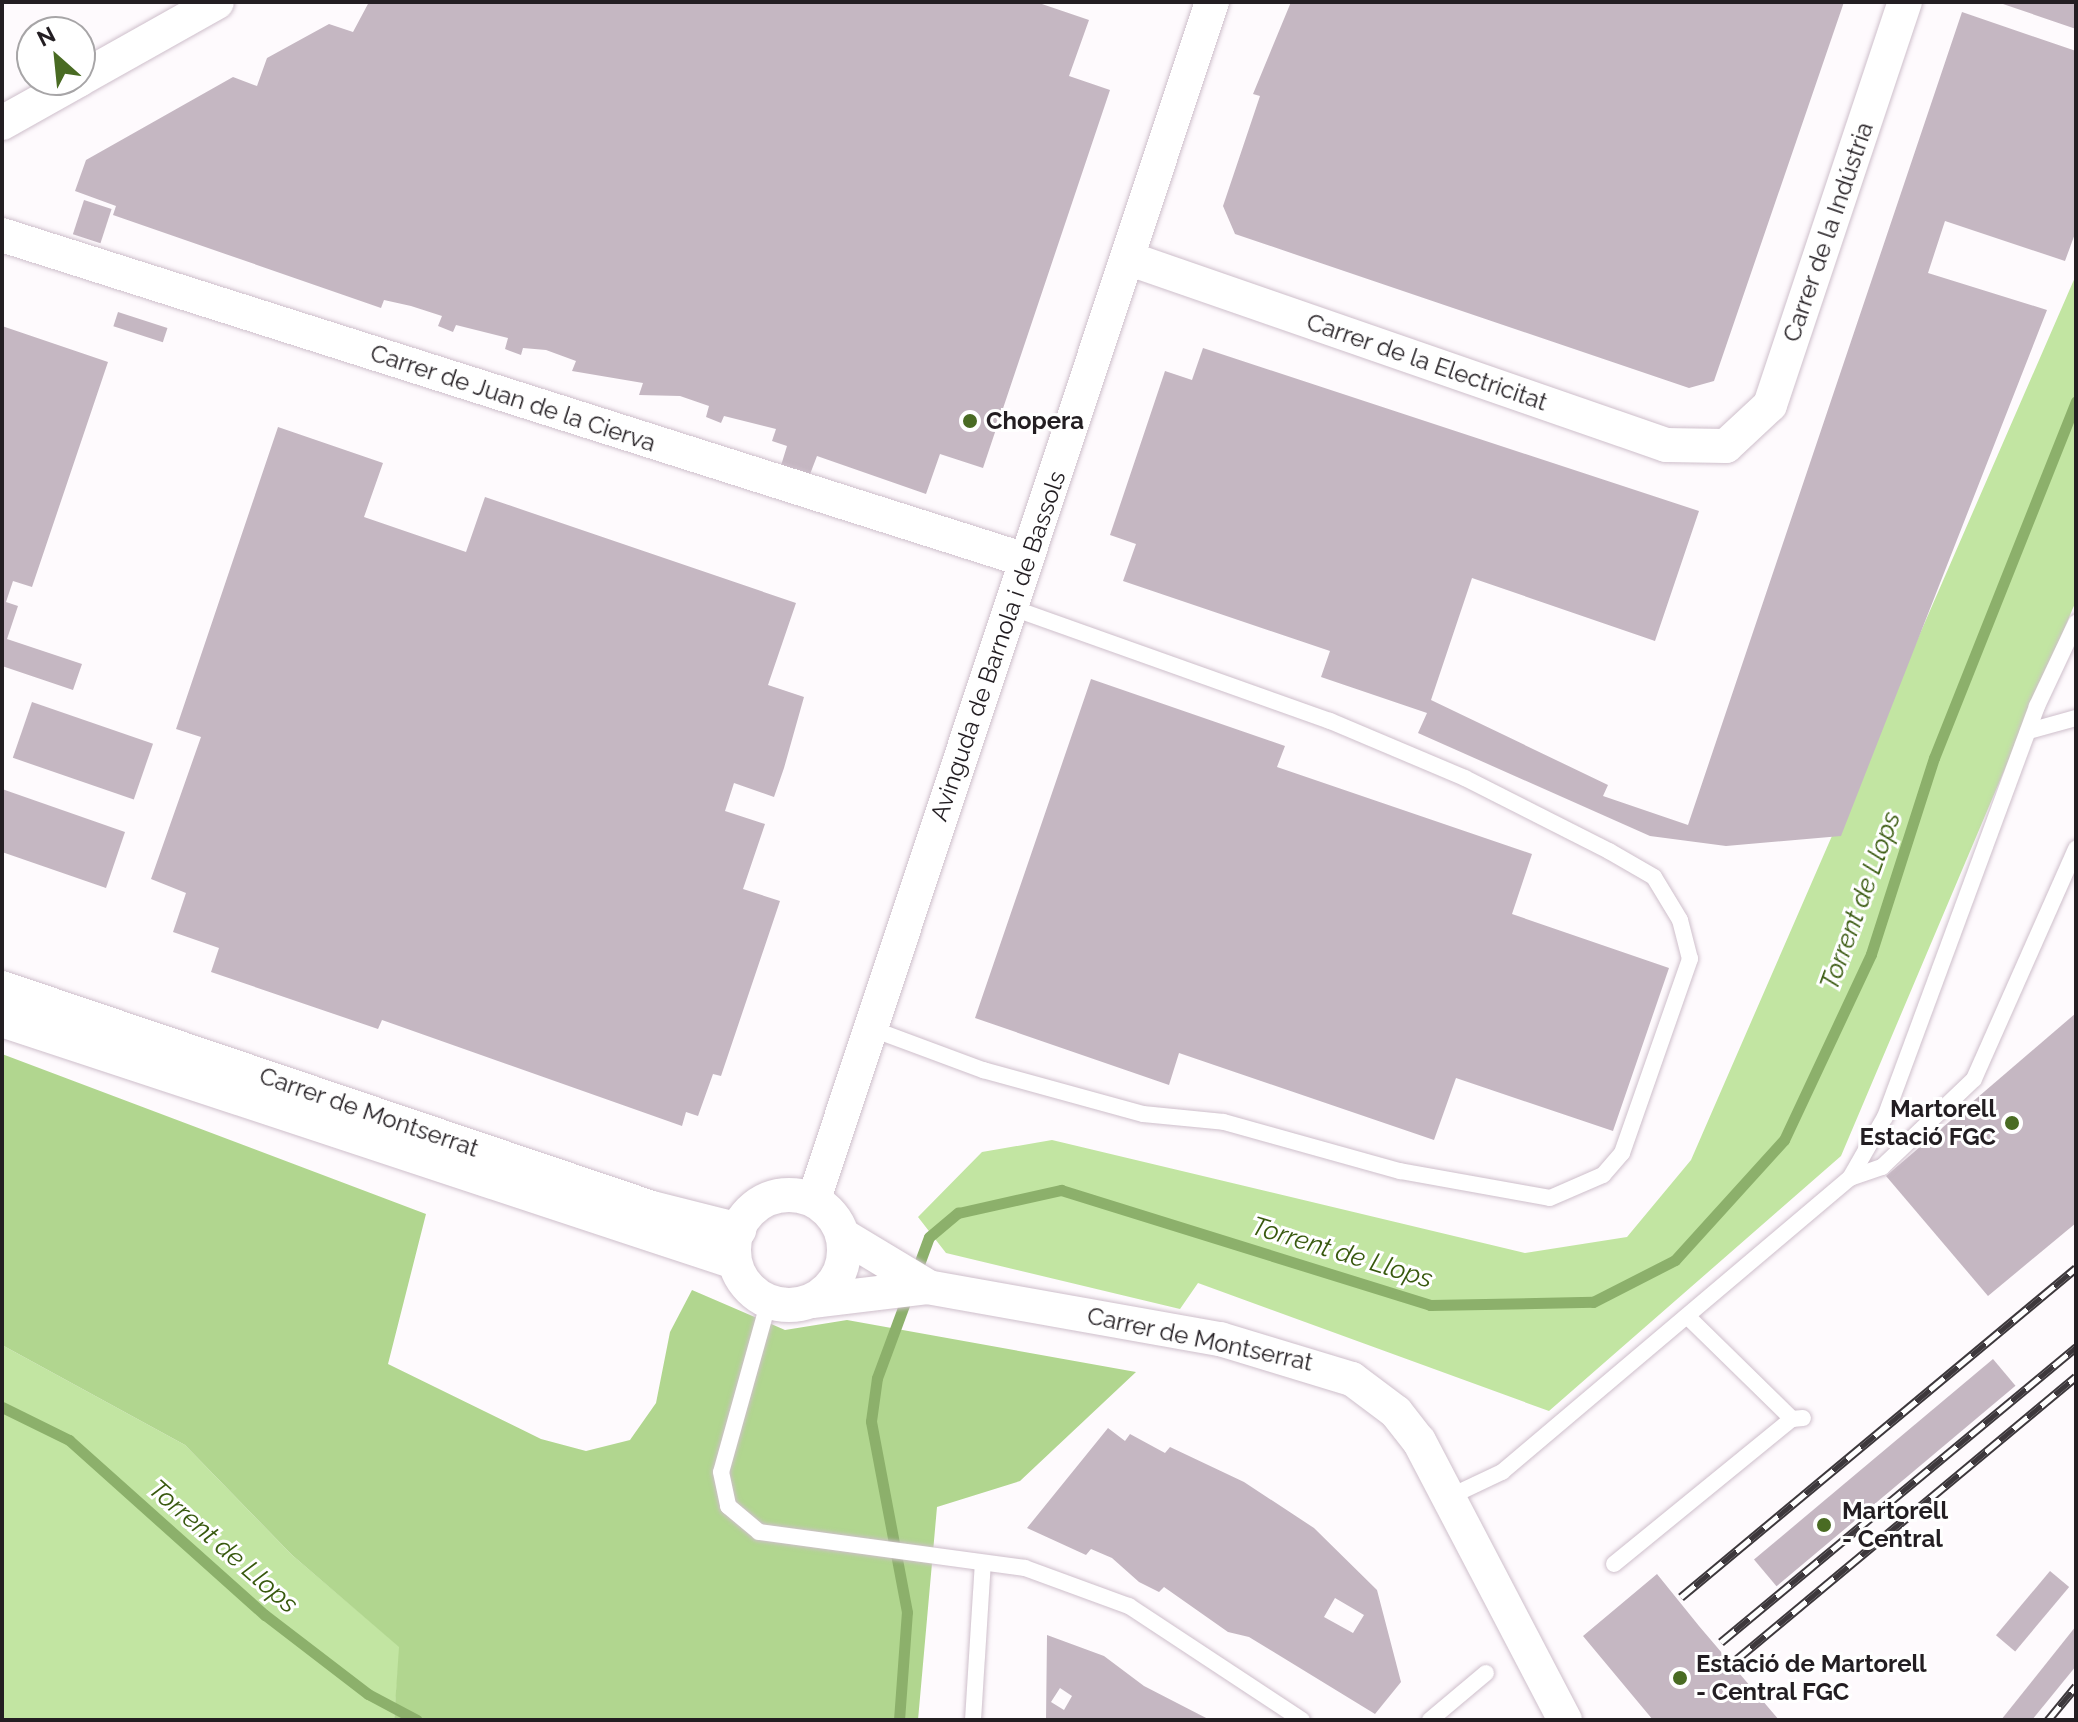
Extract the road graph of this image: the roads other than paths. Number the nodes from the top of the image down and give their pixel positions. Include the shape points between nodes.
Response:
1 (217, 2) edge
2 (1212, 2) edge
3 (1905, 2) edge
4 (96, 70) edge
5 (50, 96) edge
6 (2, 123) edge
7 (2, 235) edge
8 (1130, 259) junction
9 (1726, 446) joint
10 (1025, 560) junction
11 (1010, 607) junction
12 (2076, 623) edge
13 (2076, 718) edge
14 (2029, 731) junction
15 (2076, 849) edge
16 (2, 988) edge
17 (2, 1020) edge
18 (870, 1028) junction
19 (1850, 1178) junction
20 (814, 1199) junction
21 (737, 1246) junction
22 (856, 1246) junction
23 (927, 1287) junction
24 (812, 1301) junction
25 (768, 1304) junction
26 (1688, 1317) junction
27 (1449, 1497) junction
28 (983, 1563) junction
29 (1614, 1564) dead end
30 (1486, 1673) dead end
31 (973, 1720) edge
32 (1302, 1720) edge
33 (1430, 1720) edge
34 (1565, 1720) edge

1 - 4 street
2 - 8 street, Avinguda de Barnola i de Bassols
3 - 9 street, Carrer de la Indústria via 1770,405
5 - 6 street
7 - 10 street, Carrer de Juan de la Cierva
8 - 9 street, Carrer de la Electricitat via 1666,445
8 - 10 street, Avinguda de Barnola i de Bassols
10 - 11 street, Avinguda de Barnola i de Bassols
11 - 18 street, Avinguda de Barnola i de Bassols
11 - 18 lane via 1330,721 1609,851 1654,877 1680,920 1690,959 1622,1153 1603,1175 1550,1198 1400,1171 1224,1122 1143,1114 983,1070
12 - 14 lane
13 - 14 lane
14 - 19 lane via 1885,1117
15 - 19 lane via 1974,1079 1882,1167
16 - 21 street, Carrer de Montserrat via 652,1208
17 - 21 street, Carrer de Montserrat
18 - 20 street, Avinguda de Barnola i de Bassols
19 - 26 lane
20 - 21 street via 795,1193 760,1203
20 - 22 street
21 - 25 street via 741,1280
22 - 23 street, Carrer de Montserrat
22 - 24 street via 838,1275
23 - 24 street, Carrer de Montserrat via 860,1290
23 - 27 street, Carrer de Montserrat via 1323,1365 1396,1412
24 - 25 street
25 - 28 lane via 721,1472 728,1506 759,1532 814,1545
26 - 27 lane via 1502,1472
26 - 29 lane via 1798,1419
27 - 34 street, Carrer de Montserrat
28 - 31 lane
28 - 32 lane via 1025,1568 1129,1606
30 - 33 lane

